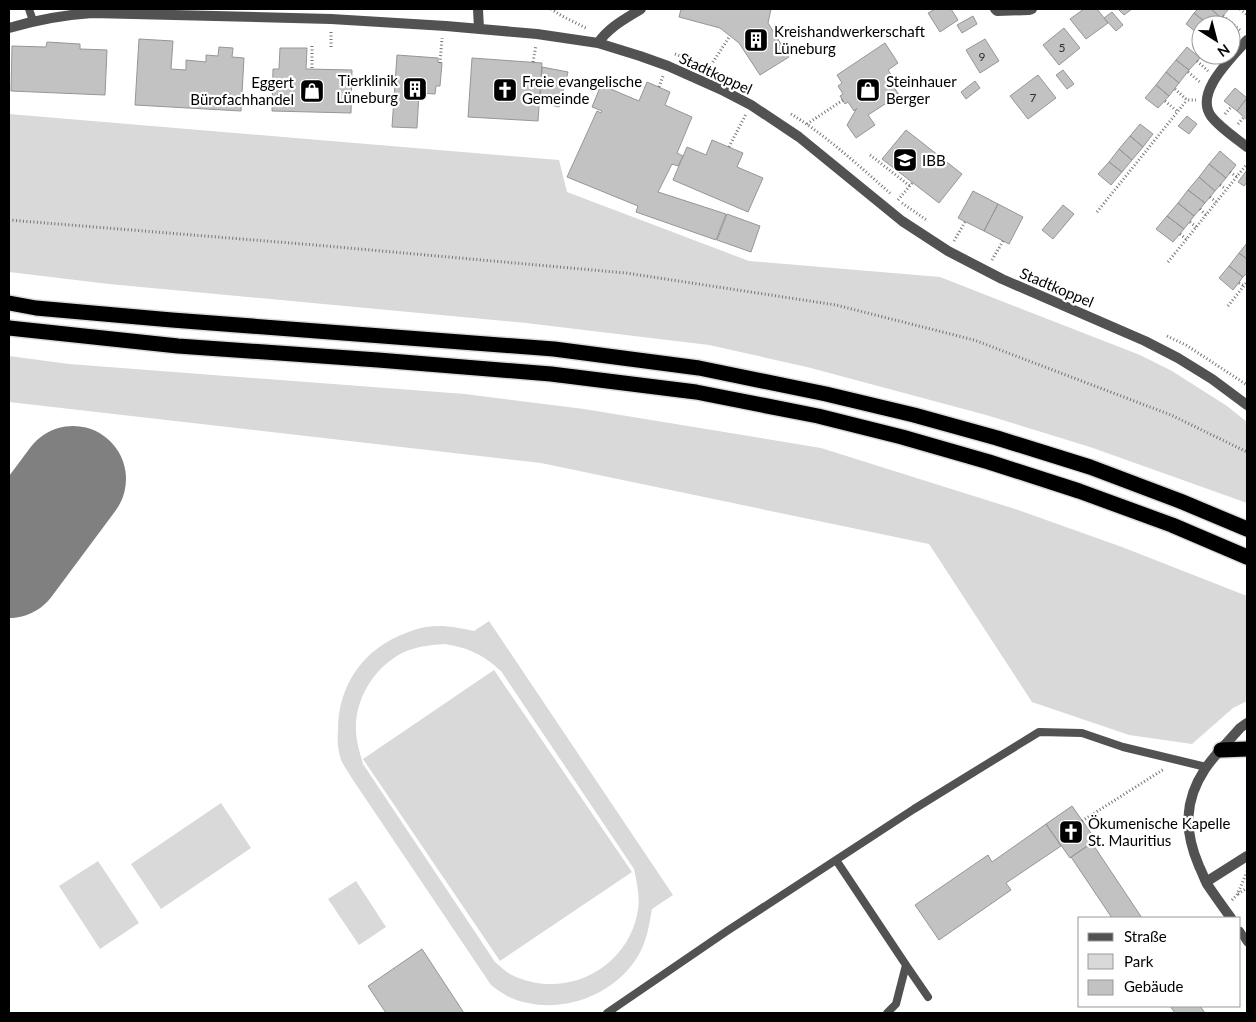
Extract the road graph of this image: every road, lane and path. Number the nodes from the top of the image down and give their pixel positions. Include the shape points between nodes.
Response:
1 (29, 9) edge
2 (478, 9) edge
3 (641, 9) edge
4 (995, 9) edge
5 (1032, 9) edge
6 (1240, 9) edge
7 (91, 11) edge
8 (1247, 15) edge
9 (33, 21) junction
10 (443, 26) junction
11 (9, 28) edge
12 (479, 29) junction
13 (730, 36) dead end
14 (1247, 40) edge
15 (598, 43) junction
16 (312, 46) dead end
17 (440, 63) dead end
18 (709, 68) dead end
19 (312, 69) dead end
20 (1175, 88) dead end
21 (843, 100) dead end
22 (1164, 101) dead end
23 (750, 106) junction
24 (1178, 112) junction
25 (807, 124) dead end
26 (1148, 140) dead end
27 (1152, 143) junction
28 (729, 147) dead end
29 (1247, 147) edge
30 (1138, 152) dead end
31 (870, 155) dead end
32 (1142, 156) junction
33 (1247, 164) edge
34 (1123, 170) dead end
35 (1230, 172) dead end
36 (1127, 174) junction
37 (1237, 177) junction
38 (1115, 181) dead end
39 (1119, 185) junction
40 (1220, 185) dead end
41 (1226, 190) junction
42 (1210, 197) dead end
43 (898, 200) dead end
44 (1216, 202) junction
45 (1200, 210) dead end
46 (1097, 212) dead end
47 (1206, 214) junction
48 (9, 220) edge
49 (965, 222) dead end
50 (1190, 222) dead end
51 (1196, 227) junction
52 (1180, 234) dead end
53 (1186, 239) junction
54 (1003, 242) dead end
55 (948, 251) junction
56 (1168, 262) dead end
57 (986, 271) junction
58 (1239, 282) dead end
59 (1247, 282) edge
60 (1244, 286) junction
61 (9, 304) edge
62 (1228, 306) dead end
63 (9, 328) edge
64 (1247, 405) edge
65 (1247, 452) edge
66 (1247, 529) edge
67 (1247, 557) edge
68 (1247, 724) edge
69 (1247, 749) edge
70 (1220, 750) junction
71 (1176, 760) junction
72 (1206, 767) junction
73 (1082, 821) dead end
74 (1247, 856) edge
75 (836, 860) junction
76 (1247, 872) edge
77 (1206, 882) junction
78 (1247, 888) edge
79 (1238, 895) junction
80 (1223, 907) junction
81 (1230, 917) edge
82 (906, 965) junction
83 (928, 997) dead end
84 (607, 1013) edge
85 (887, 1013) edge

1 - 9 lane
2 - 12 street
3 - 15 street via 614,26
4 - 5 street
6 - 8 path
7 - 9 street, Stadtkoppel
7 - 10 street, Stadtkoppel
9 - 11 street, Stadtkoppel
10 - 12 street, Stadtkoppel
10 - 17 path
12 - 15 street, Stadtkoppel
13 - 18 path
14 - 29 street via 1216,77 1207,101 1212,117
15 - 23 street, Stadtkoppel via 668,66
16 - 19 path
20 - 24 path via 1187,100
21 - 25 path
22 - 24 path
23 - 28 path
23 - 55 street, Stadtkoppel via 799,137 902,221
24 - 27 path
26 - 27 path
27 - 32 path
30 - 32 path
31 - 43 path via 911,184
32 - 36 path
33 - 37 path
34 - 36 path
35 - 37 path
36 - 39 path
37 - 41 path
38 - 39 path
39 - 46 path
40 - 41 path
41 - 44 path
42 - 44 path
44 - 47 path
45 - 47 path
47 - 51 path
48 - 65 path via 626,273 836,304 974,340 1171,416
49 - 55 path
50 - 51 path
51 - 53 path
52 - 53 path
53 - 56 path
54 - 57 path
55 - 57 street, Stadtkoppel
57 - 64 street, Stadtkoppel via 1145,341 1212,379
58 - 60 path
59 - 60 path
60 - 62 path
61 - 66 highway via 172,320 554,349 699,368 826,394 997,438 1090,467
63 - 67 highway via 178,346 551,374 696,392 818,416 989,462 1080,491
68 - 70 street
69 - 70 highway
70 - 72 street
71 - 72 lane
71 - 73 path
71 - 75 lane via 1082,733 1039,732
72 - 77 street via 1191,799 1188,815 1194,854
74 - 77 street
75 - 82 lane
75 - 84 lane
76 - 79 path
77 - 80 street
78 - 79 path
79 - 80 path
80 - 81 street
82 - 83 lane
82 - 85 lane via 896,1004

